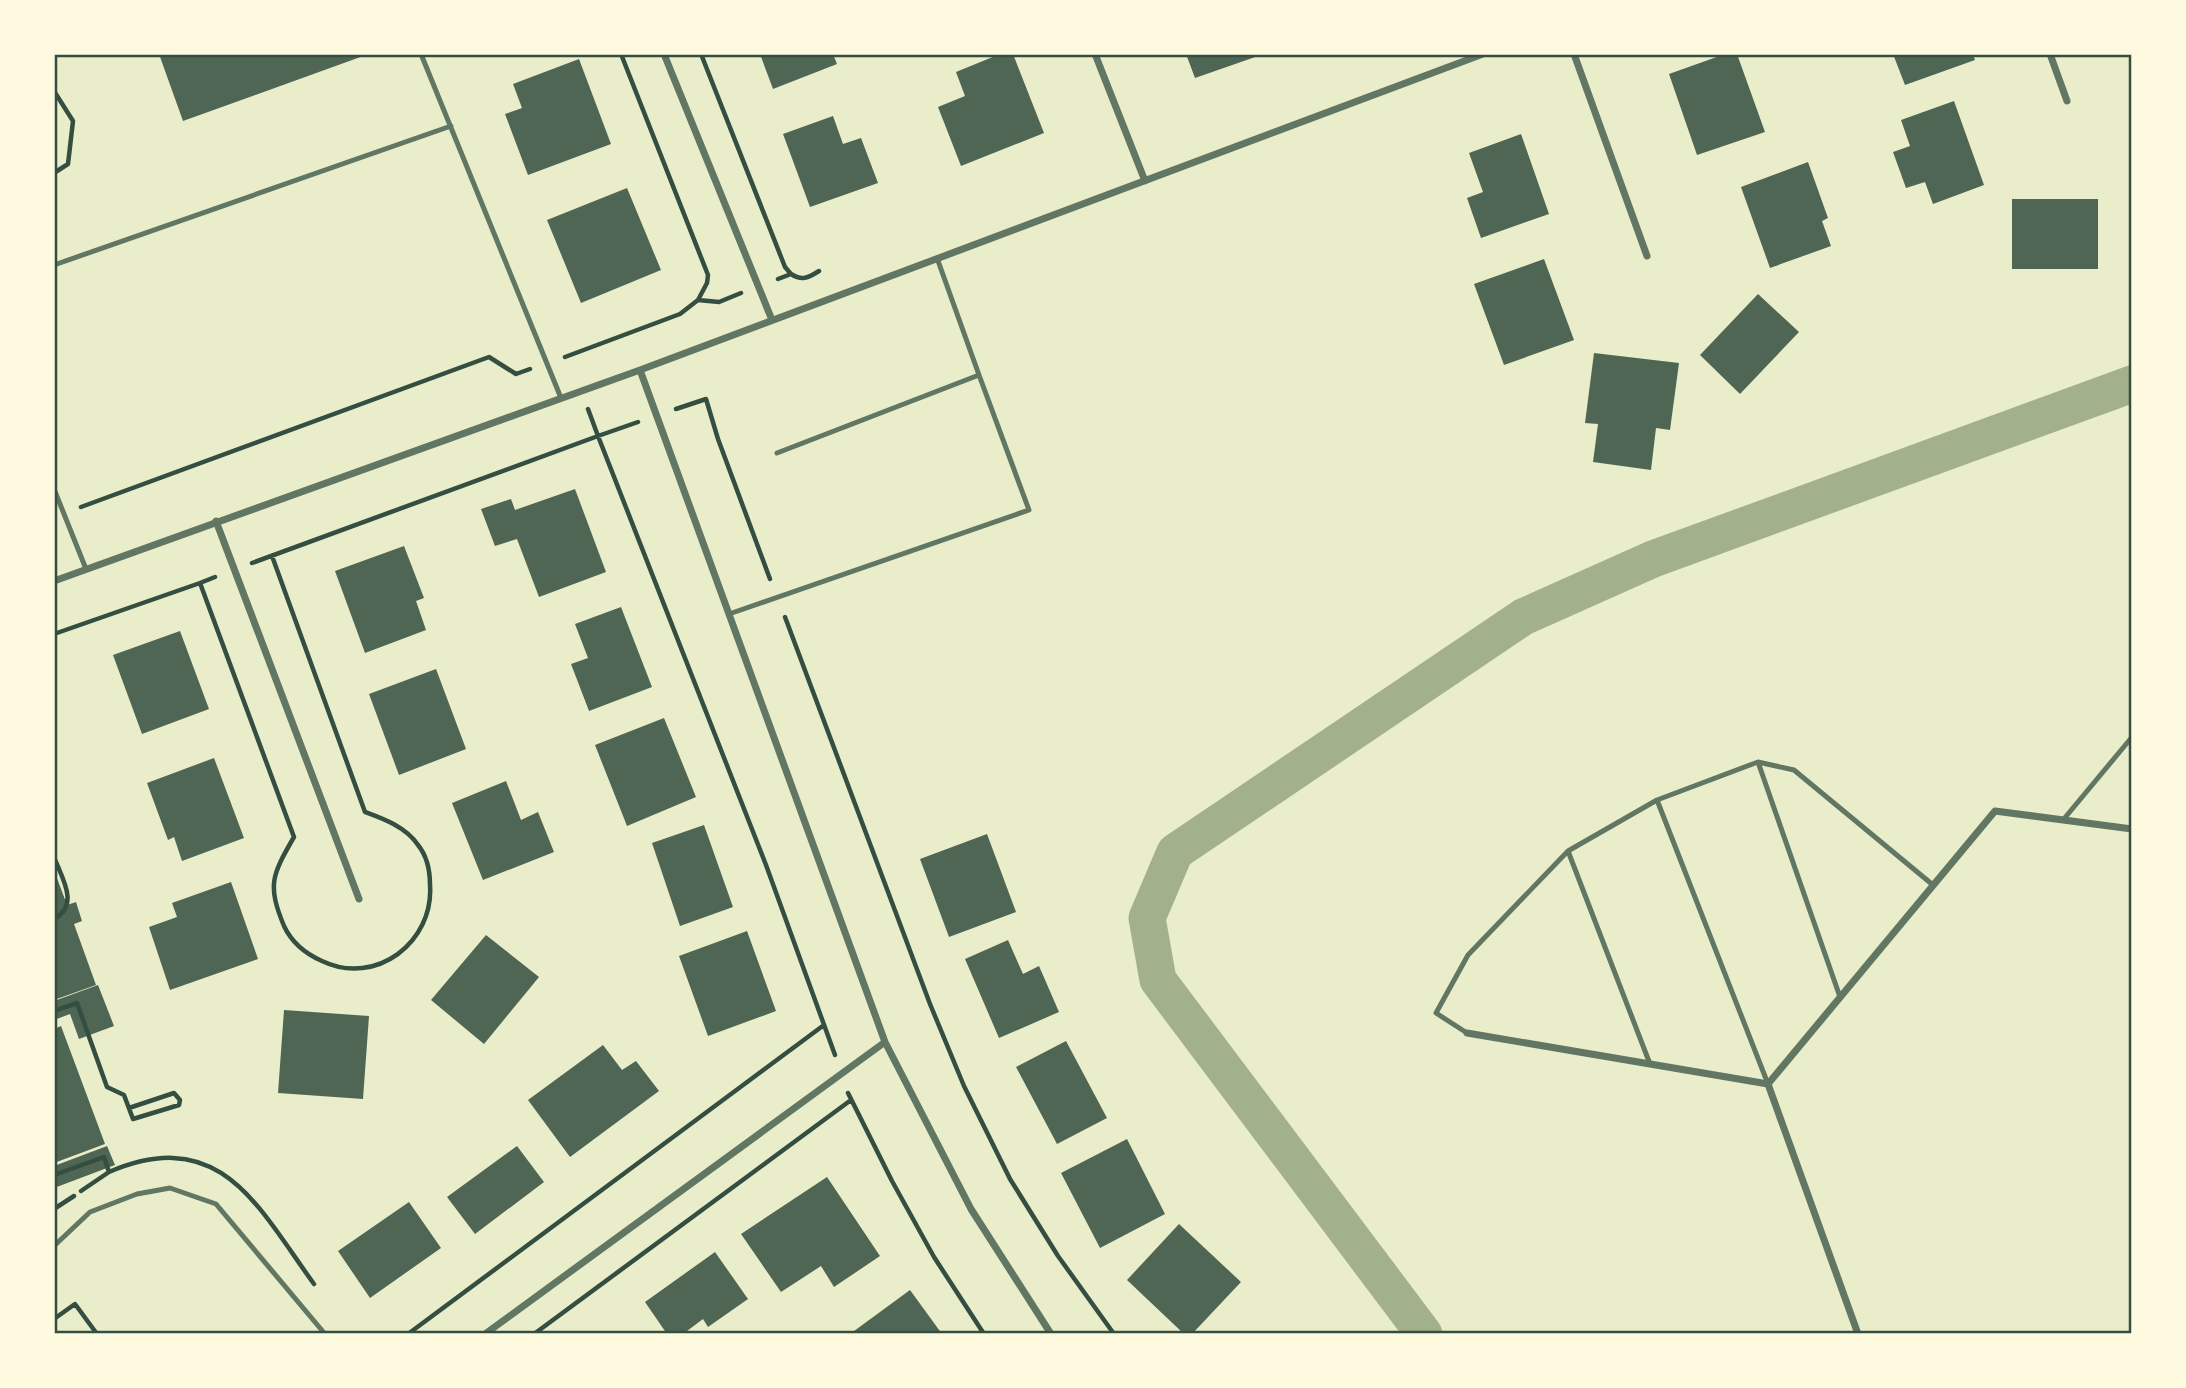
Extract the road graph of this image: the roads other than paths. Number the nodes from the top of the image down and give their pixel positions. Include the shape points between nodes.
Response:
1 (421, 54) edge
2 (664, 54) edge
3 (1095, 54) edge
4 (1483, 54) edge
5 (1574, 54) edge
6 (2050, 54) edge
7 (2067, 101) dead end
8 (451, 126) junction
9 (1145, 181) junction
10 (1647, 256) dead end
11 (937, 258) junction
12 (54, 265) edge
13 (772, 320) junction
14 (640, 370) junction
15 (978, 375) junction
16 (561, 398) junction
17 (777, 453) dead end
18 (54, 489) edge
19 (216, 521) junction
20 (86, 569) junction
21 (54, 581) edge
22 (729, 614) junction
23 (2132, 737) edge
24 (1758, 762) junction
25 (1657, 800) junction
26 (2063, 820) junction
27 (2132, 829) edge
28 (1568, 851) junction
29 (1933, 885) junction
30 (359, 899) dead end
31 (1840, 997) junction
32 (1466, 1033) joint
33 (885, 1042) junction
34 (1650, 1064) junction
35 (1768, 1084) junction
36 (54, 1246) edge
37 (324, 1334) edge
38 (485, 1334) edge
39 (1051, 1334) edge
40 (1858, 1334) edge

1 - 8 lane
2 - 13 street
3 - 9 street
4 - 9 street
5 - 10 street
6 - 7 street
8 - 12 lane
8 - 16 lane
9 - 11 street
11 - 13 street
11 - 15 lane
13 - 14 street
14 - 16 street
14 - 22 street
15 - 17 lane
15 - 22 lane via 1029,510
16 - 19 street
18 - 20 lane
19 - 20 street
19 - 30 street
20 - 21 street
22 - 33 street
23 - 26 lane
24 - 25 lane
24 - 29 lane via 1794,770
24 - 31 lane
25 - 28 lane
25 - 35 lane
26 - 27 street
26 - 29 street via 1995,811
28 - 32 lane via 1468,955 1436,1013
28 - 34 lane
29 - 31 street
31 - 35 street
32 - 34 street
33 - 38 street
33 - 39 street via 971,1209
34 - 35 street
35 - 40 street
36 - 37 lane via 90,1212 136,1194 170,1188 216,1204

